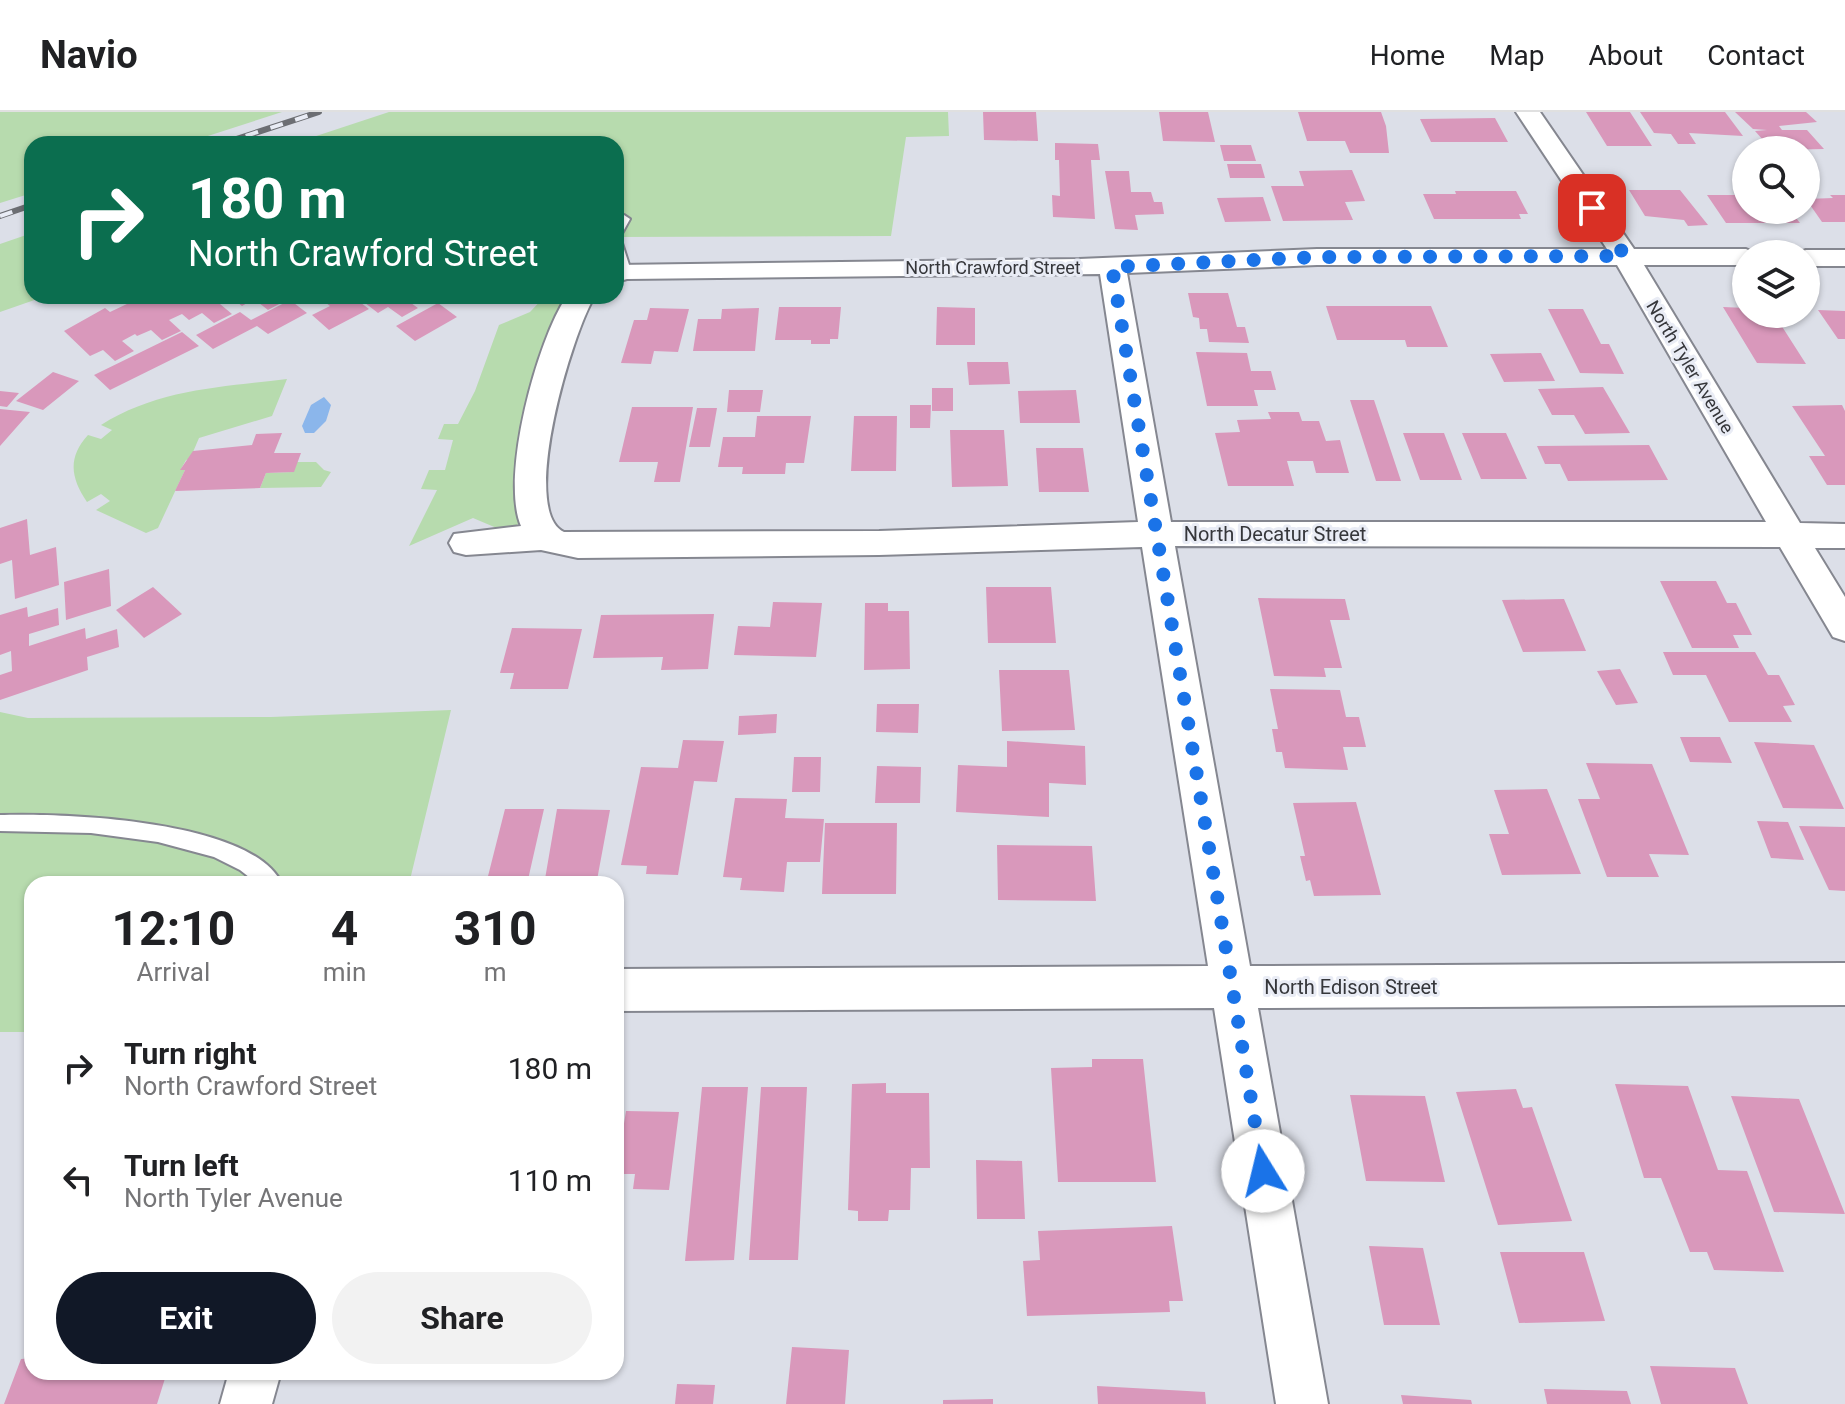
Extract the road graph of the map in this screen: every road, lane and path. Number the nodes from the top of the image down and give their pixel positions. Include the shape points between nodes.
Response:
1 (1528, 112) edge
2 (1625, 256) junction
3 (1732, 257) edge
4 (1820, 258) edge
5 (1845, 258) edge
6 (1112, 267) junction
7 (624, 272) edge
8 (575, 304) edge
9 (1156, 534) junction
10 (1791, 536) junction
11 (1845, 536) edge
12 (544, 537) junction
13 (466, 543) dead end
14 (1845, 627) edge
15 (0, 823) edge
16 (263, 876) edge
17 (1845, 984) edge
18 (1232, 988) junction
19 (624, 990) edge
20 (253, 1380) edge
21 (246, 1404) edge
22 (1302, 1404) edge

1 - 2 street, North Tyler Avenue
2 - 3 street, North Crawford Street
2 - 6 street, North Crawford Street via 1317,257
2 - 10 street, North Tyler Avenue
4 - 5 street
6 - 7 street, North Crawford Street
6 - 9 street
8 - 12 street via 565,319 550,370 534,463 530,498
9 - 10 street, North Decatur Street
9 - 12 street, North Decatur Street via 578,546
9 - 18 street
10 - 11 street, North Decatur Street
10 - 14 street, North Tyler Avenue
12 - 13 street, North Decatur Street
15 - 16 lane via 118,828 197,842 245,861
17 - 18 street, North Edison Street
18 - 19 street, North Edison Street
18 - 22 street
20 - 21 street

